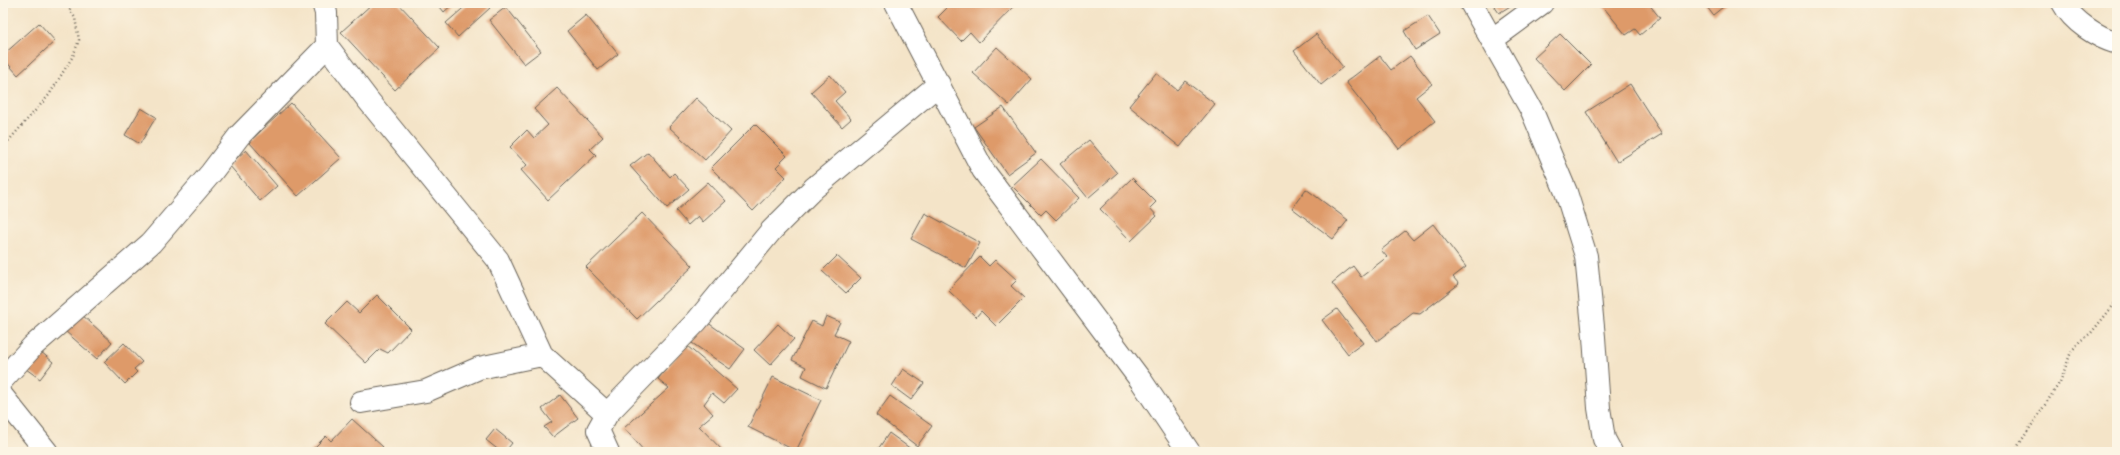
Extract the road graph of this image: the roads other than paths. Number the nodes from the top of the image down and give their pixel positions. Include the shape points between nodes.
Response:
1 (323, 3) edge
2 (896, 3) edge
3 (1471, 3) edge
4 (1542, 3) edge
5 (2063, 3) edge
6 (1493, 39) junction
7 (2117, 43) edge
8 (327, 46) junction
9 (939, 84) junction
10 (542, 355) junction
11 (3, 379) edge
12 (3, 397) edge
13 (361, 402) dead end
14 (607, 414) junction
15 (47, 452) edge
16 (608, 452) edge
17 (1189, 452) edge
18 (1611, 452) edge

1 - 8 street via 326,13
2 - 9 street
3 - 6 street
4 - 6 street
5 - 7 street via 2079,21 2105,39
6 - 18 street via 1532,111 1566,192 1586,256 1599,408 1604,439
8 - 10 street via 498,260
8 - 11 street via 239,136 151,243 50,330
9 - 14 street via 814,188 771,231 697,321
9 - 17 street via 983,170 1142,382
10 - 13 street via 478,368 426,391
10 - 14 street
12 - 15 street
14 - 16 street via 598,430

